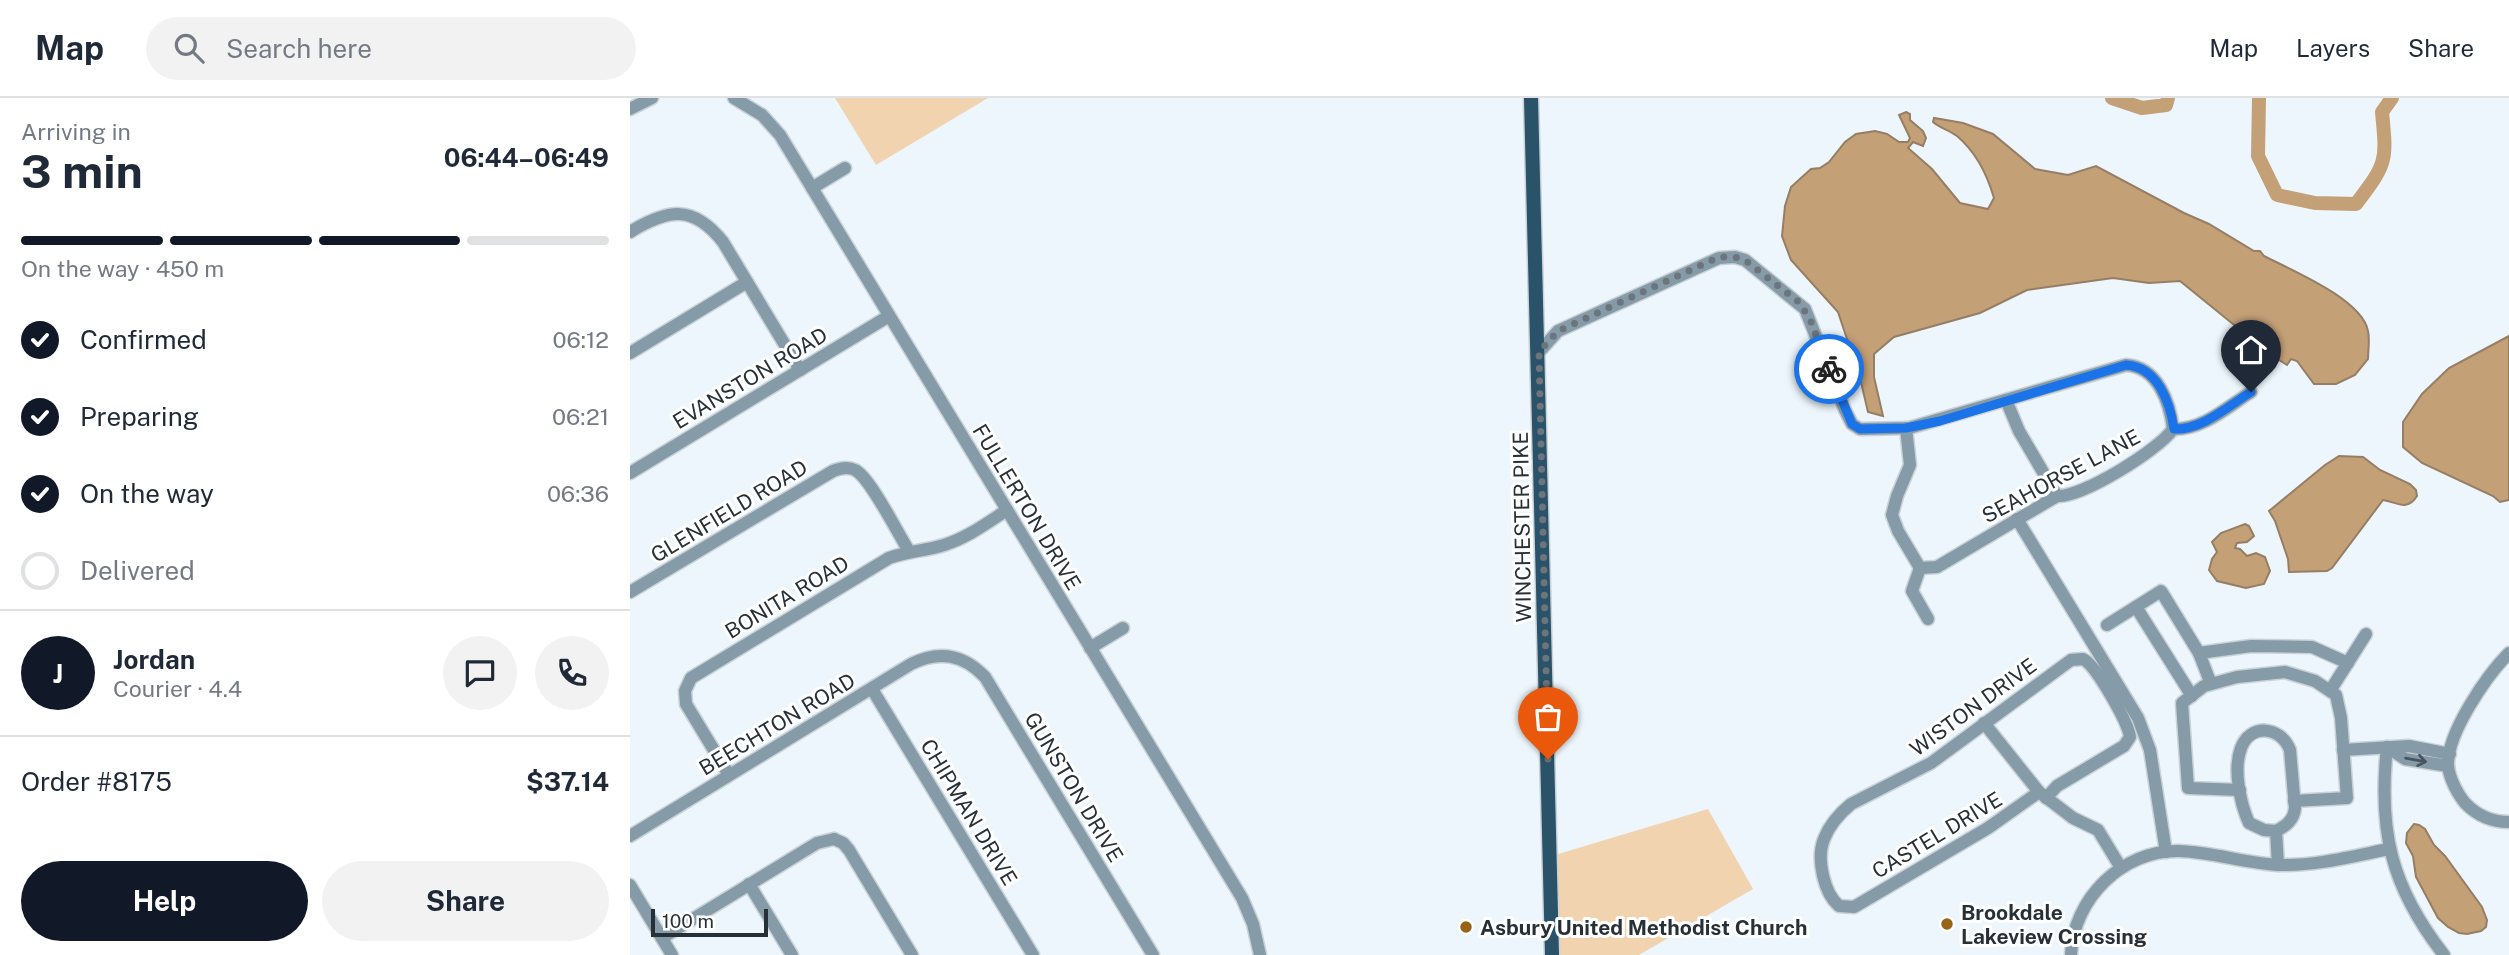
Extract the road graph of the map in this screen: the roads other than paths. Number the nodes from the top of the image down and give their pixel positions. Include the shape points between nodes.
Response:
1 (652, 98) edge
2 (734, 98) edge
3 (1531, 98) edge
4 (630, 109) edge
5 (845, 168) dead end
6 (812, 188) junction
7 (630, 232) edge
8 (747, 282) junction
9 (889, 316) junction
10 (1538, 322) junction
11 (1558, 331) junction
12 (1539, 352) junction
13 (630, 353) edge
14 (800, 370) junction
15 (2251, 392) dead end
16 (2006, 400) junction
17 (1906, 428) junction
18 (2174, 429) junction
19 (630, 473) edge
20 (2057, 496) junction
21 (1007, 510) junction
22 (2017, 519) junction
23 (909, 551) junction
24 (1920, 568) junction
25 (630, 592) edge
26 (2136, 607) junction
27 (1928, 619) dead end
28 (2107, 625) dead end
29 (1123, 628) dead end
30 (2366, 635) dead end
31 (1090, 648) junction
32 (2199, 653) junction
33 (2509, 653) edge
34 (948, 655) joint
35 (2348, 663) junction
36 (2211, 684) junction
37 (872, 689) junction
38 (2330, 691) junction
39 (2108, 692) joint
40 (2192, 695) junction
41 (1984, 723) junction
42 (2387, 747) junction
43 (2343, 750) junction
44 (2449, 760) junction
45 (729, 775) junction
46 (2240, 790) junction
47 (2042, 795) junction
48 (2294, 800) junction
49 (2509, 822) edge
50 (2276, 831) junction
51 (630, 836) edge
52 (2389, 849) junction
53 (2166, 852) junction
54 (2278, 865) junction
55 (2121, 868) junction
56 (749, 884) junction
57 (630, 885) edge
58 (1854, 908) joint
59 (662, 937) junction
60 (672, 955) edge
61 (792, 955) edge
62 (912, 955) edge
63 (1033, 955) edge
64 (1153, 955) edge
65 (1260, 955) edge
66 (1552, 955) edge
67 (2071, 955) edge
68 (2444, 955) edge

1 - 4 street
2 - 6 street, FULLERTON DRIVE via 771,124
3 - 10 main road, WINCHESTER PIKE
5 - 6 street
6 - 9 street, FULLERTON DRIVE
7 - 8 street via 670,214 704,222 723,242
8 - 13 street
8 - 14 street
9 - 14 street, EVANSTON ROAD
9 - 21 street, FULLERTON DRIVE
10 - 11 street
10 - 12 main road, WINCHESTER PIKE
11 - 12 street
11 - 17 street via 1719,257 1740,258 1804,309 1852,424 1860,429
12 - 66 main road, WINCHESTER PIKE
14 - 19 street, EVANSTON ROAD
15 - 18 street, SEAHORSE LANE via 2198,426
16 - 17 street
16 - 18 street via 2131,366 2146,372 2158,386 2169,405
16 - 20 street
17 - 24 street via 1910,465 1892,515
18 - 20 street, SEAHORSE LANE via 2146,454 2076,493
20 - 22 street, SEAHORSE LANE
21 - 23 street, BONITA ROAD via 963,538
21 - 31 street, FULLERTON DRIVE
22 - 24 street, SEAHORSE LANE via 1937,567
22 - 53 street via 2138,718 2150,750
23 - 25 street, GLENFIELD ROAD via 851,462
23 - 45 street, BONITA ROAD via 872,568 679,689
24 - 27 street via 1912,591
26 - 28 street
26 - 32 street via 2161,592
26 - 40 street
29 - 31 street
30 - 35 street
31 - 65 street, FULLERTON DRIVE via 1242,898
32 - 35 street via 2251,646 2312,647
32 - 36 street
33 - 44 street via 2470,704
34 - 37 street, BEECHTON ROAD via 919,660
34 - 64 street, GUNSTON DRIVE via 969,662 985,677
35 - 38 street
36 - 38 street via 2285,672
36 - 40 street
37 - 45 street, BEECHTON ROAD
37 - 63 street, CHIPMAN DRIVE
38 - 43 street via 2339,707
39 - 41 street, WISTON DRIVE via 2087,661 2074,659
39 - 47 street, CASTEL DRIVE via 2128,727 2129,741
40 - 46 street via 2182,703 2188,788
41 - 47 street
41 - 58 street, WISTON DRIVE via 1931,763 1851,804 1838,817 1824,840 1822,868 1835,902
42 - 43 street
42 - 44 street via 2409,746
42 - 52 street via 2383,794
43 - 48 street via 2347,798
44 - 49 street via 2462,799 2471,809 2485,818
45 - 51 street, BEECHTON ROAD
46 - 48 street via 2240,749 2245,740 2270,730 2287,742 2290,750
46 - 50 street via 2249,823
47 - 55 street via 2098,830
47 - 58 street, CASTEL DRIVE
48 - 50 street via 2294,816
50 - 54 street
52 - 54 street
52 - 68 street via 2413,909
53 - 54 street
53 - 55 street
55 - 67 street via 2090,898 2078,920
56 - 59 street
56 - 61 street
56 - 62 street via 835,836 849,850
57 - 59 street
59 - 60 street

